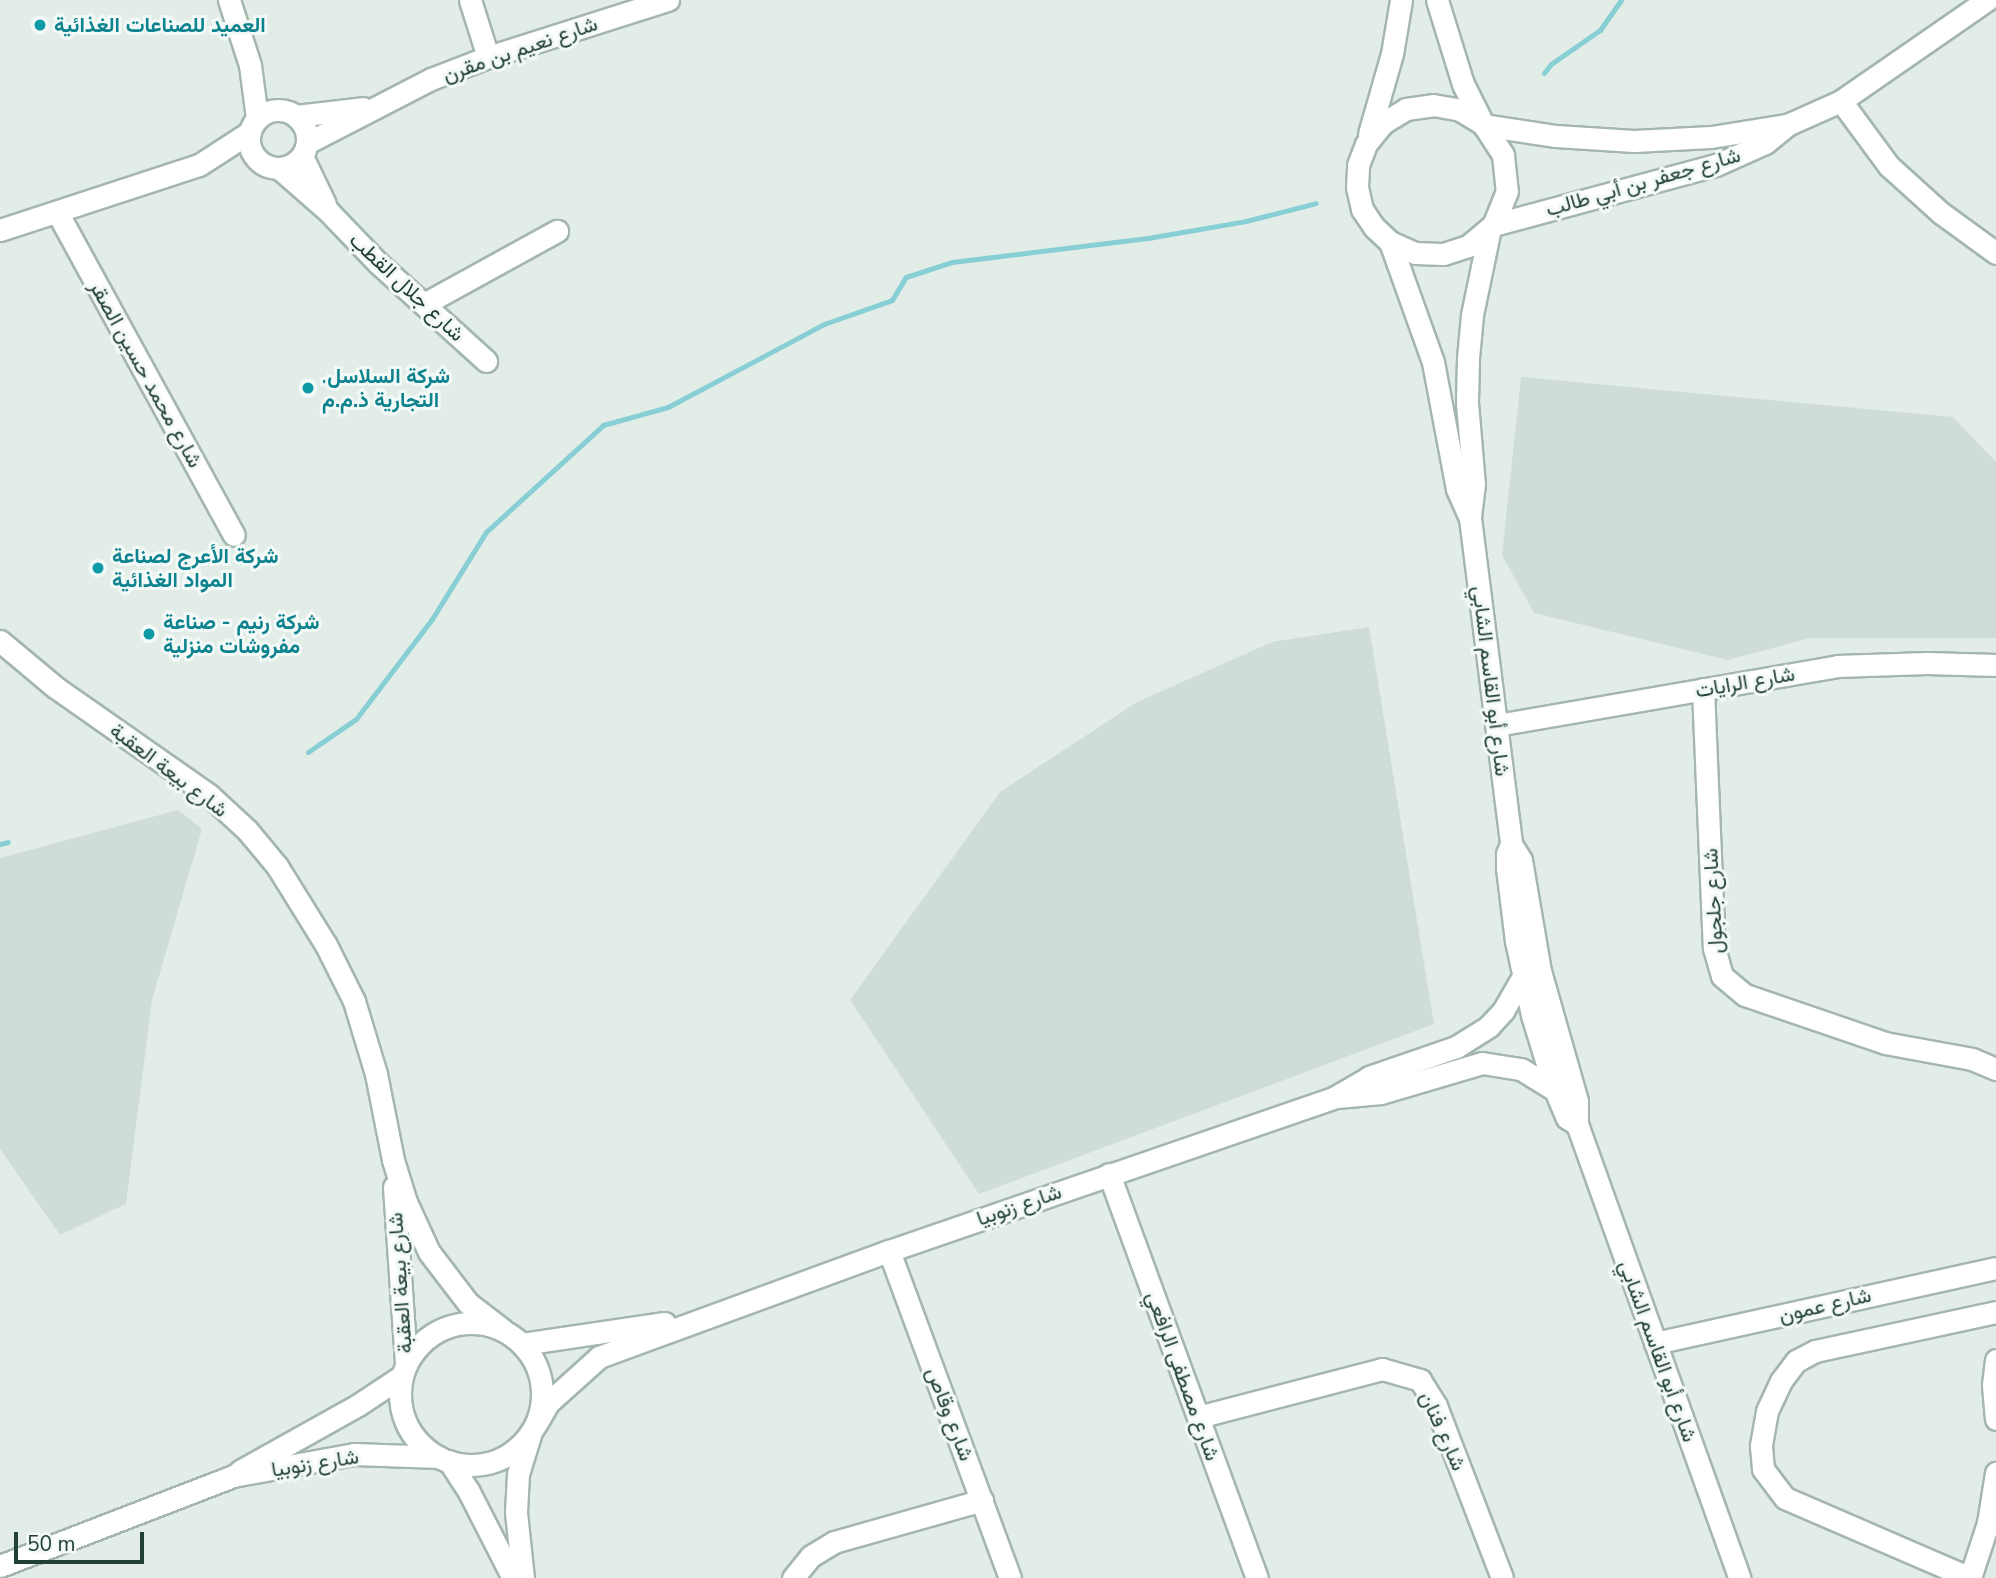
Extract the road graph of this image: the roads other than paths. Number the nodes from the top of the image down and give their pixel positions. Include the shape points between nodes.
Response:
1 (229, 0) edge
2 (470, 0) edge
3 (668, 0) edge
4 (1401, 0) edge
5 (1437, 0) edge
6 (1987, 0) edge
7 (488, 57) junction
8 (250, 65) junction
9 (1841, 101) junction
10 (375, 106) junction
11 (288, 113) junction
12 (1483, 124) junction
13 (254, 125) junction
14 (1787, 125) junction
15 (1366, 144) junction
16 (305, 149) junction
17 (199, 165) junction
18 (270, 166) junction
19 (57, 212) junction
20 (329, 212) junction
21 (1491, 227) junction
22 (0, 230) edge
23 (557, 232) dead end
24 (1390, 242) junction
25 (1996, 253) edge
26 (424, 304) junction
27 (486, 361) dead end
28 (1470, 518) junction
29 (234, 535) dead end
30 (0, 640) edge
31 (1996, 665) edge
32 (1703, 689) junction
33 (1497, 725) junction
34 (1511, 844) junction
35 (1523, 977) junction
36 (1996, 1069) edge
37 (1555, 1090) junction
38 (1335, 1097) junction
39 (1577, 1124) junction
40 (393, 1160) junction
41 (1110, 1174) junction
42 (889, 1251) junction
43 (1996, 1268) edge
44 (1996, 1312) edge
45 (704, 1317) junction
46 (503, 1331) junction
47 (1655, 1343) junction
48 (522, 1344) junction
49 (1996, 1360) edge
50 (404, 1370) junction
51 (1198, 1417) junction
52 (1996, 1419) edge
53 (533, 1428) junction
54 (444, 1459) junction
55 (1996, 1473) edge
56 (233, 1476) junction
57 (982, 1500) junction
58 (479, 1510) junction
59 (516, 1511) junction
60 (0, 1566) edge
61 (513, 1578) edge
62 (523, 1578) edge
63 (793, 1578) edge
64 (1010, 1578) edge
65 (1257, 1578) edge
66 (1502, 1578) edge
67 (1740, 1578) edge

1 - 8 street
2 - 7 street
3 - 7 street, شارع نعيم بن مقرن
4 - 15 street via 1392,54
5 - 12 street via 1463,84
6 - 9 street, شارع جعفر بن أبي طالب
7 - 10 street, شارع نعيم بن مقرن
8 - 11 street
8 - 13 street
9 - 14 street, شارع جعفر بن أبي طالب
9 - 25 street via 1889,166 1941,213
10 - 11 street, شارع نعيم بن مقرن
10 - 16 street, شارع نعيم بن مقرن
11 - 13 street
11 - 16 street via 306,130
12 - 14 street, شارع جعفر بن أبي طالب via 1556,136 1634,141 1711,137
12 - 15 street via 1460,110 1433,104 1406,109 1383,123
12 - 21 street via 1499,147 1507,173 1502,209
13 - 17 street
13 - 18 street via 250,148
14 - 21 street, شارع جعفر بن أبي طالب via 1765,143 1716,165
15 - 24 street via 1358,165 1359,198 1374,228
16 - 18 street via 296,163
16 - 20 street, شارع جلال القطب
17 - 18 street
17 - 19 street
18 - 20 street, شارع جلال القطب
19 - 22 street
19 - 29 street, شارع محمد حسين الصقر
20 - 26 street, شارع جلال القطب
21 - 24 street via 1468,246 1443,254 1415,253
21 - 28 street, شارع أبو القاسم الشابي via 1468,358 1474,484
23 - 26 street
24 - 28 street, شارع أبو القاسم الشابي via 1433,362 1457,489
26 - 27 street, شارع جلال القطب
28 - 33 street, شارع أبو القاسم الشابي
30 - 40 street, شارع بيعة العقبة via 55,687 209,795 277,866 327,945 354,1001 376,1074
31 - 32 street, شارع الرايات via 1837,666
32 - 33 street, شارع الرايات
32 - 36 street, شارع جلجول via 1714,948 1723,976 1745,995 1885,1043 1972,1059
33 - 34 street, شارع أبو القاسم الشابي
34 - 35 street, شارع أبو القاسم الشابي via 1507,868
34 - 39 street, شارع أبو القاسم الشابي via 1521,860 1540,971 1577,1101
35 - 37 street, شارع أبو القاسم الشابي
35 - 38 street, شارع زنوبيا via 1503,1011 1473,1038 1369,1077
37 - 38 street, شارع زنوبيا via 1521,1069 1482,1063 1381,1093
37 - 39 street, شارع أبو القاسم الشابي via 1567,1118
38 - 41 street, شارع زنوبيا
39 - 47 street, شارع أبو القاسم الشابي
40 - 46 street, شارع بيعة العقبة via 429,1252 468,1303
40 - 50 street, شارع بيعة العقبة
41 - 42 street, شارع زنوبيا
41 - 51 street, شارع مصطفى الرافعي
42 - 45 street, شارع زنوبيا
42 - 57 street, شارع وقاص
43 - 47 street, شارع عمون
44 - 55 street via 1815,1351 1797,1361 1767,1410 1761,1446 1763,1469 1785,1498 1970,1578 1988,1523
45 - 48 street, شارع زنوبيا
45 - 53 street, شارع زنوبيا via 599,1357 548,1403
46 - 48 street
46 - 50 street via 482,1323 437,1331 419,1346
47 - 67 street, شارع أبو القاسم الشابي
48 - 53 street via 541,1382 542,1403
49 - 52 street
50 - 54 street via 403,1414 423,1446
50 - 56 street, شارع زنوبيا via 358,1405
51 - 65 street, شارع مصطفى الرافعي
51 - 66 street, شارع فنان via 1382,1369 1420,1380 1436,1406
53 - 54 street via 519,1446 486,1463
53 - 59 street via 518,1474
54 - 56 street, شارع زنوبيا via 354,1454
54 - 58 street
56 - 60 street, شارع زنوبيا
57 - 63 street via 834,1542 811,1556
57 - 64 street, شارع وقاص
58 - 59 street
58 - 61 street
59 - 62 street

